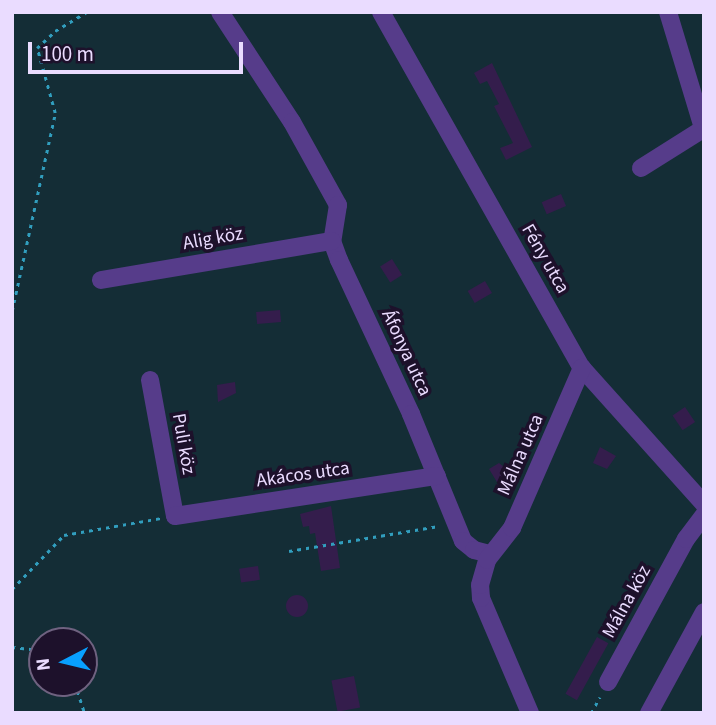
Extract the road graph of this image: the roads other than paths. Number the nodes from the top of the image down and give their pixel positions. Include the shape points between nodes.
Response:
1 (220, 12) edge
2 (381, 12) edge
3 (668, 12) edge
4 (703, 130) edge
5 (641, 168) dead end
6 (331, 241) junction
7 (101, 280) dead end
8 (582, 368) junction
9 (150, 380) dead end
10 (437, 477) junction
11 (704, 505) edge
12 (704, 515) edge
13 (175, 516) joint
14 (490, 554) junction
15 (704, 612) edge
16 (608, 682) road end
17 (530, 713) edge
18 (649, 713) edge

1 - 6 street via 292,122 338,205
2 - 8 street, Fény utca
3 - 4 street
4 - 5 street
6 - 7 street, Alig köz
6 - 10 street, Áfonya utca
8 - 11 street, Fény utca
8 - 14 street, Málna utca via 512,528
9 - 13 street, Puli köz
10 - 13 street, Akácos utca
10 - 14 street, Áfonya utca via 463,541
12 - 16 street, Málna köz via 686,539
14 - 17 street via 482,573 481,598
15 - 18 street

